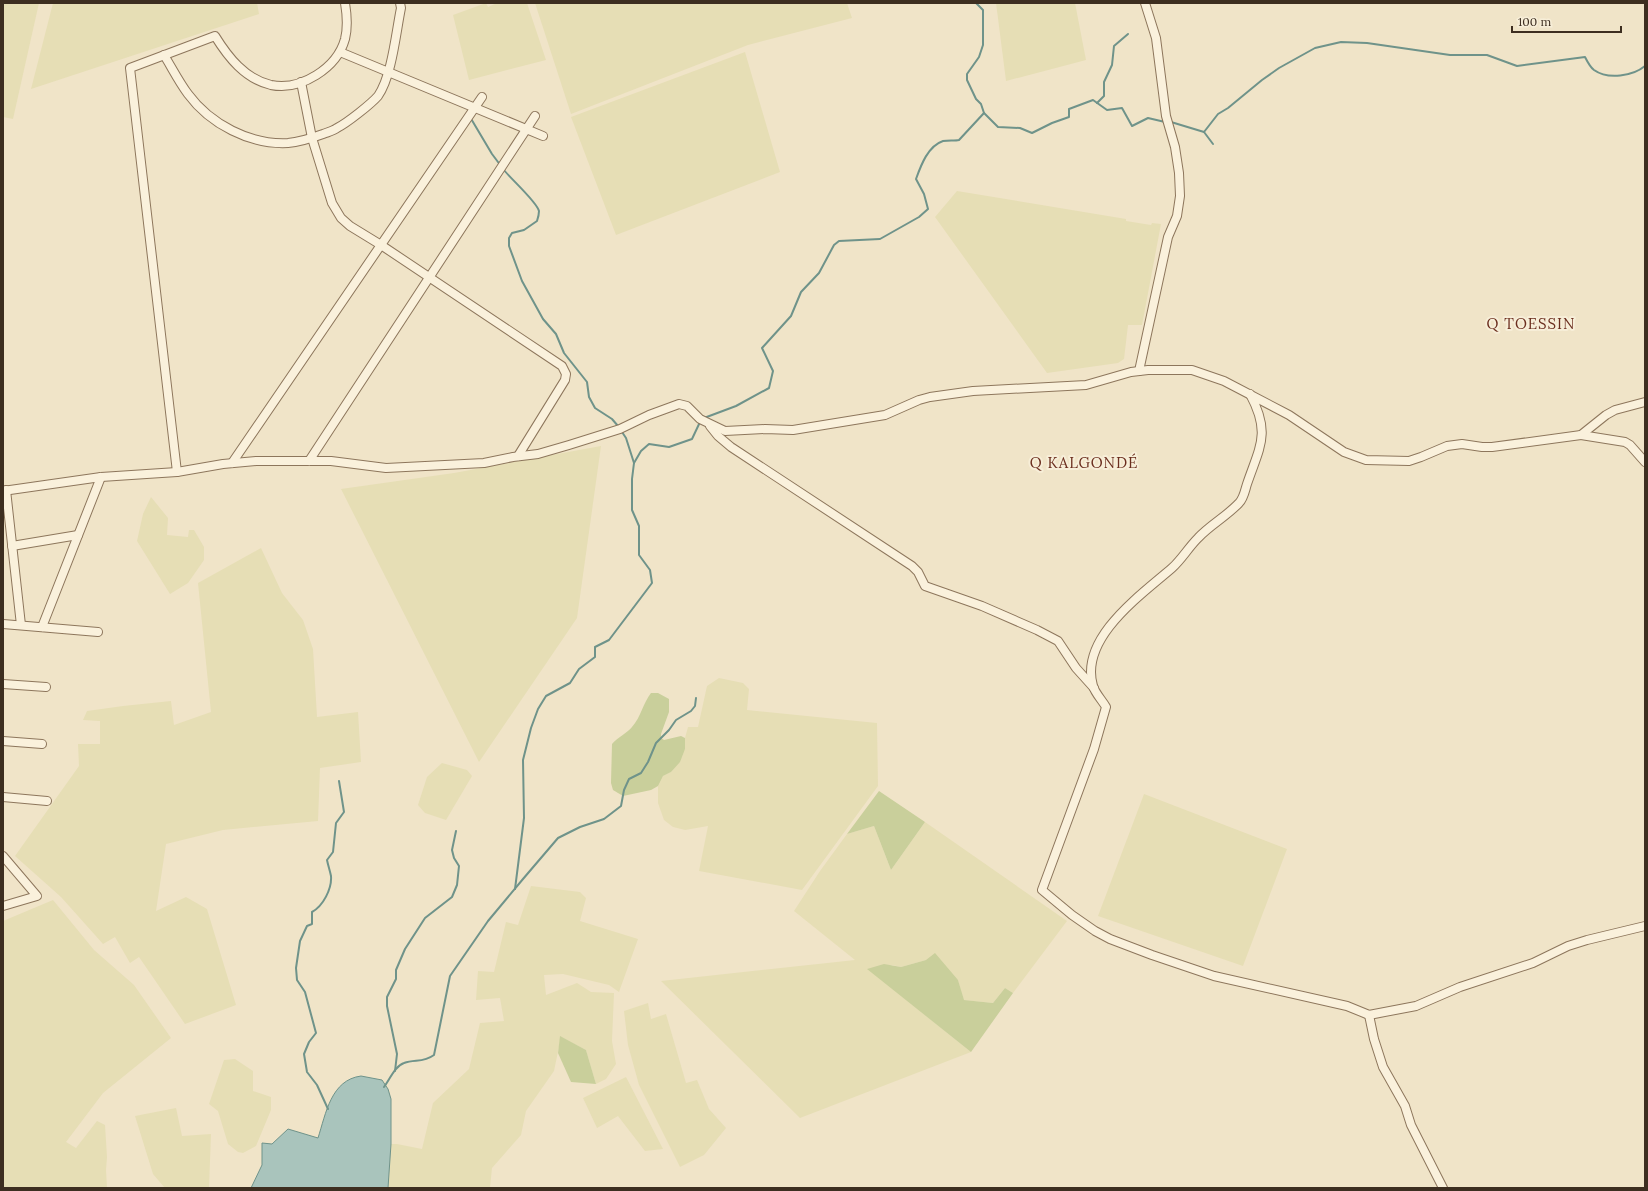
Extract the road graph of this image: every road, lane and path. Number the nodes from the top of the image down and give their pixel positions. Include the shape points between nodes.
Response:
1 (345, 3) edge
2 (400, 3) edge
3 (1145, 3) edge
4 (340, 52) junction
5 (164, 55) junction
6 (388, 72) junction
7 (301, 82) junction
8 (482, 97) dead end
9 (475, 108) junction
10 (535, 116) dead end
11 (526, 129) junction
12 (543, 136) dead end
13 (312, 138) junction
14 (381, 245) junction
15 (429, 277) junction
16 (1139, 371) junction
17 (1250, 394) junction
18 (1645, 402) edge
19 (708, 424) junction
20 (1581, 435) junction
21 (518, 456) junction
22 (309, 461) junction
23 (1645, 462) edge
24 (232, 463) junction
25 (177, 472) junction
26 (101, 476) junction
27 (4, 491) edge
28 (78, 535) junction
29 (12, 546) junction
30 (3, 624) edge
31 (22, 626) junction
32 (42, 627) junction
33 (98, 632) dead end
34 (3, 684) edge
35 (46, 687) dead end
36 (1094, 688) junction
37 (3, 741) edge
38 (42, 744) dead end
39 (3, 797) edge
40 (47, 802) dead end
41 (3, 856) edge
42 (3, 906) edge
43 (1645, 926) edge
44 (1369, 1016) junction
45 (1443, 1188) edge

1 - 4 street via 347,21
2 - 6 street
3 - 16 street via 1156,38 1166,116 1179,173 1180,196 1168,238
4 - 6 street
4 - 7 street via 322,71
5 - 7 street via 215,36 238,67 255,78 271,85 292,85
5 - 13 street via 188,95 222,125 243,136 265,142 288,143
5 - 25 street via 130,68
6 - 9 street
6 - 13 street via 378,96 337,128
7 - 13 street
8 - 9 street
9 - 11 street
9 - 14 street
10 - 11 street
11 - 12 street
11 - 15 street
13 - 14 street via 332,203 341,218
14 - 15 street
14 - 24 street
15 - 21 street via 562,366 566,374 565,380
15 - 22 street
16 - 17 street via 1192,370 1224,381
16 - 19 street via 1086,385 973,391 930,397 885,416 793,430 725,431
17 - 20 street via 1289,415 1344,452 1366,460 1408,461 1447,446 1462,444 1482,448
17 - 36 street via 1258,410 1262,435 1260,451 1240,503 1198,538 1178,562 1113,621 1095,653 1092,666
18 - 20 street via 1615,410
19 - 21 street via 700,420 687,406 679,404 620,429 538,454
19 - 36 street via 731,447 912,566 925,586 982,606 1058,641 1076,668
20 - 23 street via 1630,444
21 - 22 street via 484,463 386,468
22 - 24 street
24 - 25 street
25 - 26 street
26 - 27 street
26 - 28 street
27 - 29 street
28 - 29 street
28 - 32 street
29 - 31 street
30 - 31 street
31 - 32 street
32 - 33 street
34 - 35 street
36 - 44 street via 1106,707 1094,749 1042,890 1072,915 1110,939 1214,976 1347,1006
37 - 38 street
39 - 40 street
41 - 42 street via 37,896
43 - 44 street via 1568,946 1533,963 1460,987 1416,1006
44 - 45 street via 1383,1067 1405,1106 1411,1124

